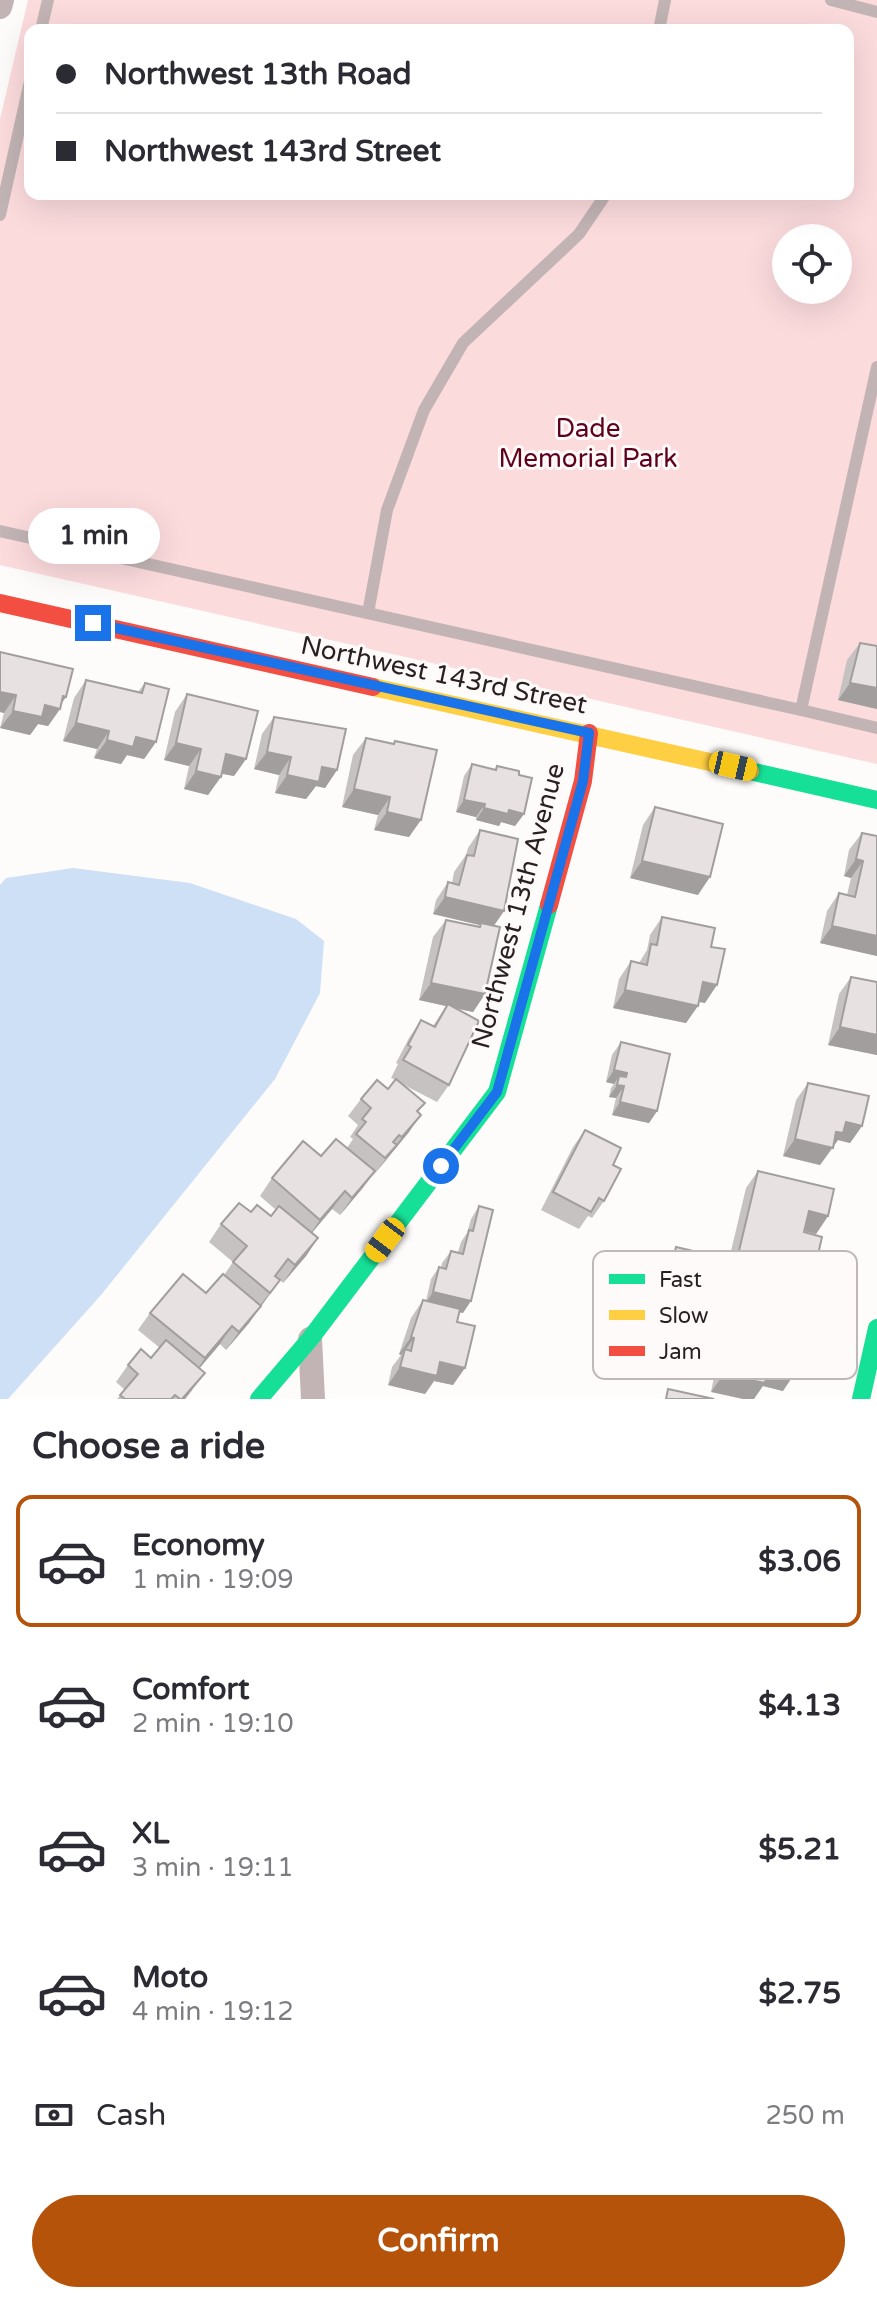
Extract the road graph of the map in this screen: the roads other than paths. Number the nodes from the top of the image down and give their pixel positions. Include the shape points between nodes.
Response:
1 (2, 0) edge
2 (48, 0) edge
3 (665, 0) edge
4 (831, 0) edge
5 (0, 7) edge
6 (877, 12) edge
7 (42, 24) edge
8 (660, 24) edge
9 (24, 108) edge
10 (602, 200) edge
11 (0, 215) edge
12 (877, 367) edge
13 (0, 531) edge
14 (0, 603) edge
15 (368, 613) junction
16 (801, 710) junction
17 (877, 728) edge
18 (589, 733) junction
19 (877, 800) edge
20 (877, 1328) edge
21 (310, 1339) junction
22 (259, 1399) edge
23 (313, 1399) edge
24 (861, 1399) edge

1 - 5 street
2 - 7 lane
3 - 8 lane
4 - 6 lane
9 - 11 lane
10 - 15 lane via 579,234 463,343 424,410 387,510
12 - 16 lane
13 - 15 lane
14 - 18 street, Northwest 143rd Street
15 - 16 lane
16 - 17 lane
18 - 19 street, Northwest 143rd Street
18 - 21 street, Northwest 13th Avenue via 583,781 497,1092
20 - 24 street
21 - 22 street
21 - 23 street

